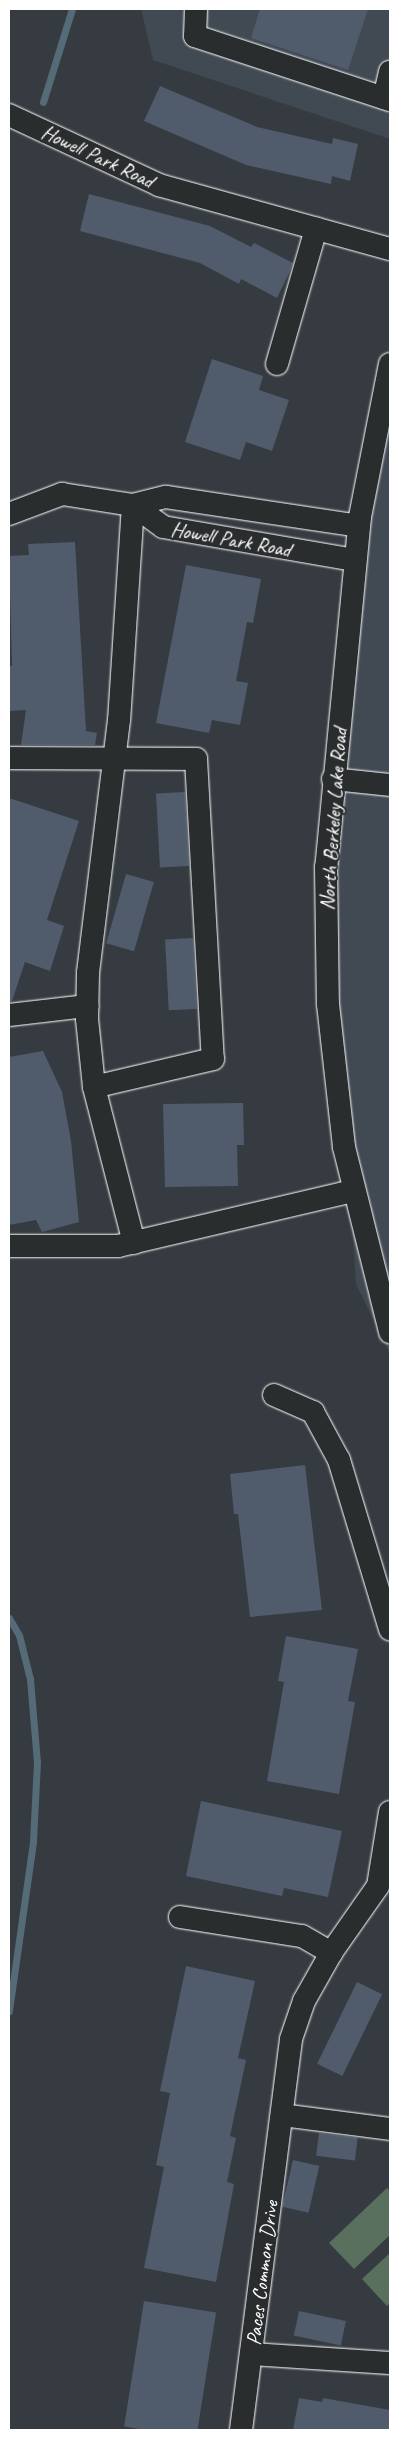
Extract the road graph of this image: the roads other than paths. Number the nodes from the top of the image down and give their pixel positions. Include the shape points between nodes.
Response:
1 (196, 9) edge
2 (390, 72) edge
3 (387, 99) edge
4 (9, 115) edge
5 (316, 229) junction
6 (390, 249) edge
7 (277, 364) dead end
8 (390, 364) edge
9 (198, 502) junction
10 (133, 505) junction
11 (249, 509) junction
12 (9, 514) edge
13 (360, 526) junction
14 (194, 534) junction
15 (243, 542) junction
16 (355, 560) junction
17 (9, 758) edge
18 (114, 760) junction
19 (333, 778) junction
20 (390, 785) edge
21 (87, 1006) junction
22 (9, 1015) edge
23 (94, 1087) junction
24 (352, 1191) junction
25 (134, 1243) junction
26 (9, 1246) edge
27 (390, 1332) edge
28 (274, 1395) dead end
29 (390, 1629) edge
30 (390, 1812) edge
31 (180, 1917) dead end
32 (332, 1953) junction
33 (282, 2115) junction
34 (390, 2129) edge
35 (251, 2354) junction
36 (390, 2363) edge
37 (241, 2430) edge

1 - 3 street via 195,36
2 - 3 street
4 - 5 street, Howell Park Road via 158,186
5 - 6 street, Howell Park Road
5 - 7 street
8 - 13 street, North Berkeley Lake Road
9 - 10 street, Howell Park Road via 166,497
9 - 11 street, Howell Park Road
9 - 14 street
10 - 12 street via 62,494
10 - 14 street, Howell Park Road via 163,527
10 - 18 street
11 - 13 street, Howell Park Road
11 - 15 street
13 - 16 street, North Berkeley Lake Road
14 - 15 street, Howell Park Road
15 - 16 street, Howell Park Road
16 - 19 street, North Berkeley Lake Road
17 - 18 street
18 - 21 street via 88,973
18 - 23 street via 196,759 212,1059
19 - 20 street
19 - 24 street, North Berkeley Lake Road via 326,867 328,1004
21 - 22 street
21 - 23 street
23 - 25 street
24 - 25 street
24 - 27 street, North Berkeley Lake Road
25 - 26 street via 118,1246
28 - 29 street via 313,1412 339,1460
30 - 32 street, Paces Common Drive via 378,1886
31 - 32 street via 302,1936
32 - 33 street, Paces Common Drive via 304,2001 292,2039
33 - 34 street
33 - 35 street, Paces Common Drive
35 - 36 street
35 - 37 street, Paces Common Drive

